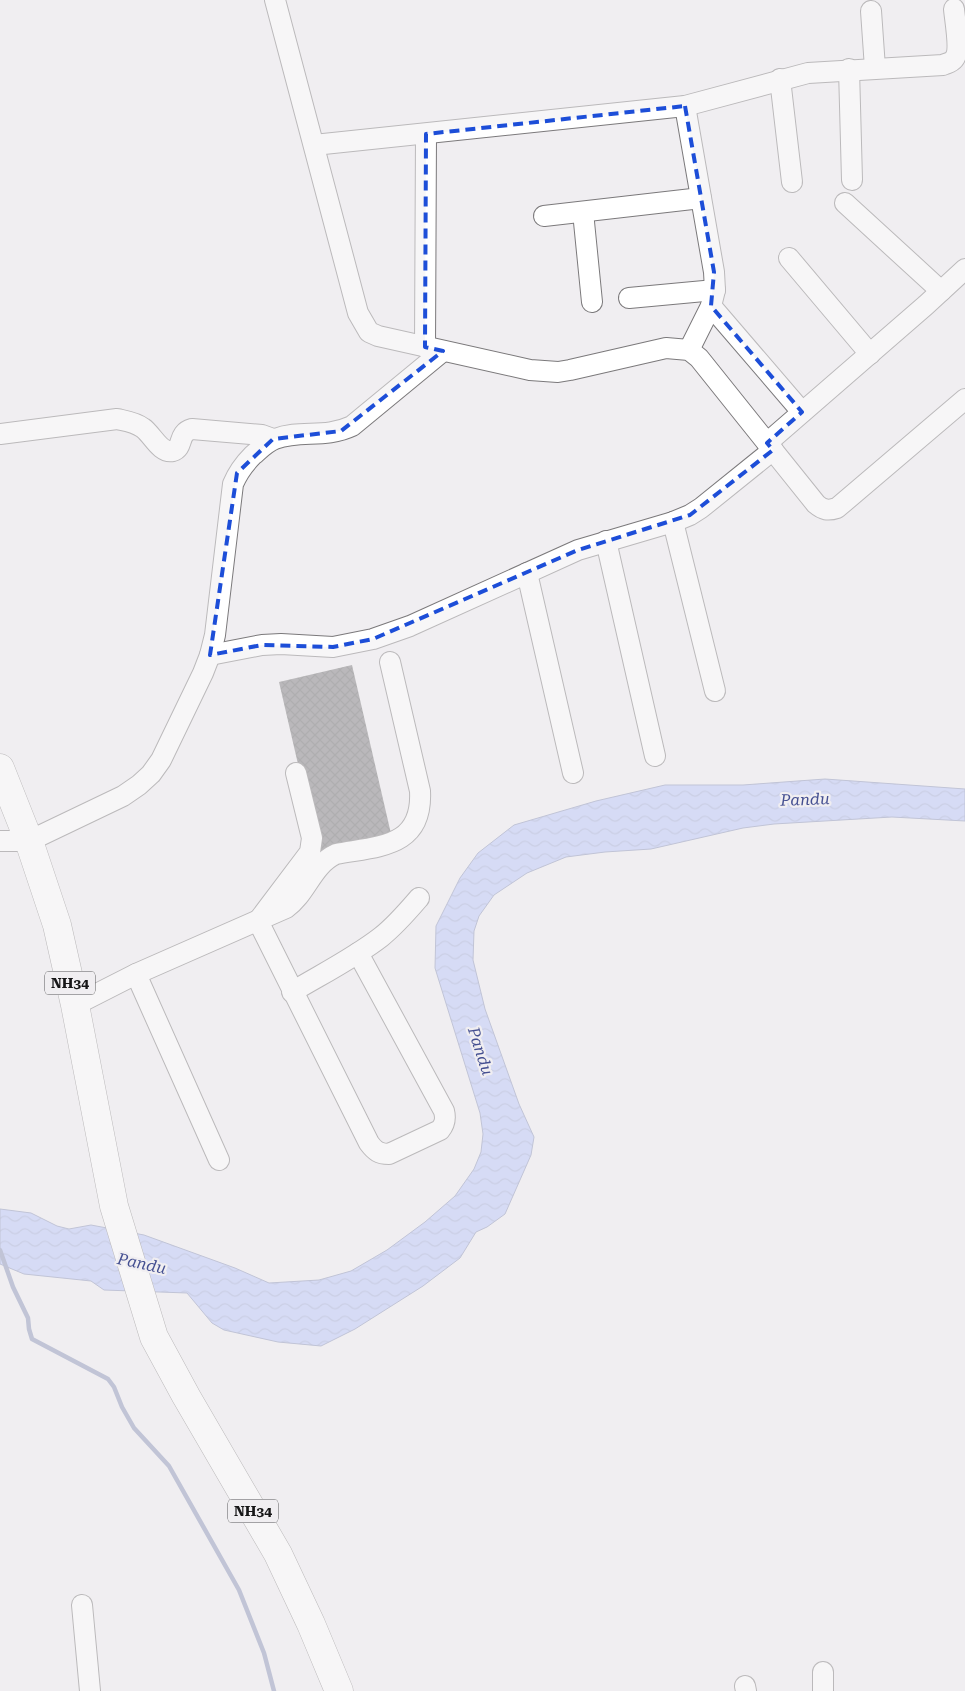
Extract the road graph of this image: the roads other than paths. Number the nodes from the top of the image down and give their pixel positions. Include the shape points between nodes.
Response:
1 (275, 0) edge
2 (954, 9) dead end
3 (871, 12) dead end
4 (875, 68) junction
5 (849, 69) junction
6 (780, 79) junction
7 (685, 106) junction
8 (426, 134) junction
9 (314, 146) junction
10 (852, 180) dead end
11 (792, 182) dead end
12 (701, 198) junction
13 (844, 203) dead end
14 (583, 212) junction
15 (544, 216) dead end
16 (789, 258) dead end
17 (965, 269) edge
18 (941, 291) junction
19 (629, 298) dead end
20 (713, 298) junction
21 (592, 302) dead end
22 (434, 348) junction
23 (689, 350) junction
24 (870, 354) junction
25 (965, 399) edge
26 (802, 412) junction
27 (0, 434) edge
28 (273, 439) junction
29 (770, 446) junction
30 (673, 522) junction
31 (606, 541) junction
32 (527, 573) junction
33 (210, 655) junction
34 (390, 662) dead end
35 (715, 691) dead end
36 (655, 756) dead end
37 (0, 768) edge
38 (296, 773) dead end
39 (572, 773) dead end
40 (0, 841) edge
41 (29, 841) junction
42 (419, 898) dead end
43 (258, 921) junction
44 (358, 953) junction
45 (136, 974) junction
46 (292, 992) junction
47 (75, 1005) junction
48 (219, 1160) dead end
49 (82, 1605) dead end
50 (90, 1691) edge
51 (339, 1691) edge

1 - 9 street
2 - 4 street via 957,52 950,62
3 - 4 street
4 - 5 street
5 - 6 street
5 - 10 street
6 - 7 street
6 - 11 street
7 - 8 street
7 - 12 street
8 - 9 street
8 - 22 street
9 - 22 street via 358,314 364,326 378,336
12 - 14 street
12 - 20 street via 714,272
13 - 18 street
14 - 15 street
14 - 21 street
16 - 24 street
17 - 18 street
18 - 24 street
19 - 20 street
20 - 23 street
20 - 26 street
22 - 23 street via 530,370 558,372 666,348
22 - 28 street via 352,426 329,434
23 - 29 street
24 - 26 street
25 - 29 street via 837,508 830,510 823,510 816,504
26 - 29 street
27 - 28 street via 117,419 142,427 161,447 172,451 180,444 182,434 192,429 262,435
28 - 33 street via 247,461 233,484
29 - 30 street via 702,508
30 - 31 street
30 - 35 street
31 - 32 street
31 - 36 street
32 - 33 street via 373,640 333,647 262,644
32 - 39 street
33 - 41 street via 152,774 123,796
34 - 43 street via 420,791 418,815 402,838 330,857 317,869 293,903
37 - 41 highway, NH34
38 - 43 street via 312,838 310,852
40 - 41 street
41 - 47 highway, NH34 via 57,925
42 - 44 street via 398,922
43 - 45 street
43 - 46 street
44 - 46 street
44 - 46 street via 444,1111 446,1118 440,1130 389,1154 375,1151
45 - 47 street
45 - 48 street
47 - 51 highway, NH34 via 114,1206 154,1337 278,1554
49 - 50 street

